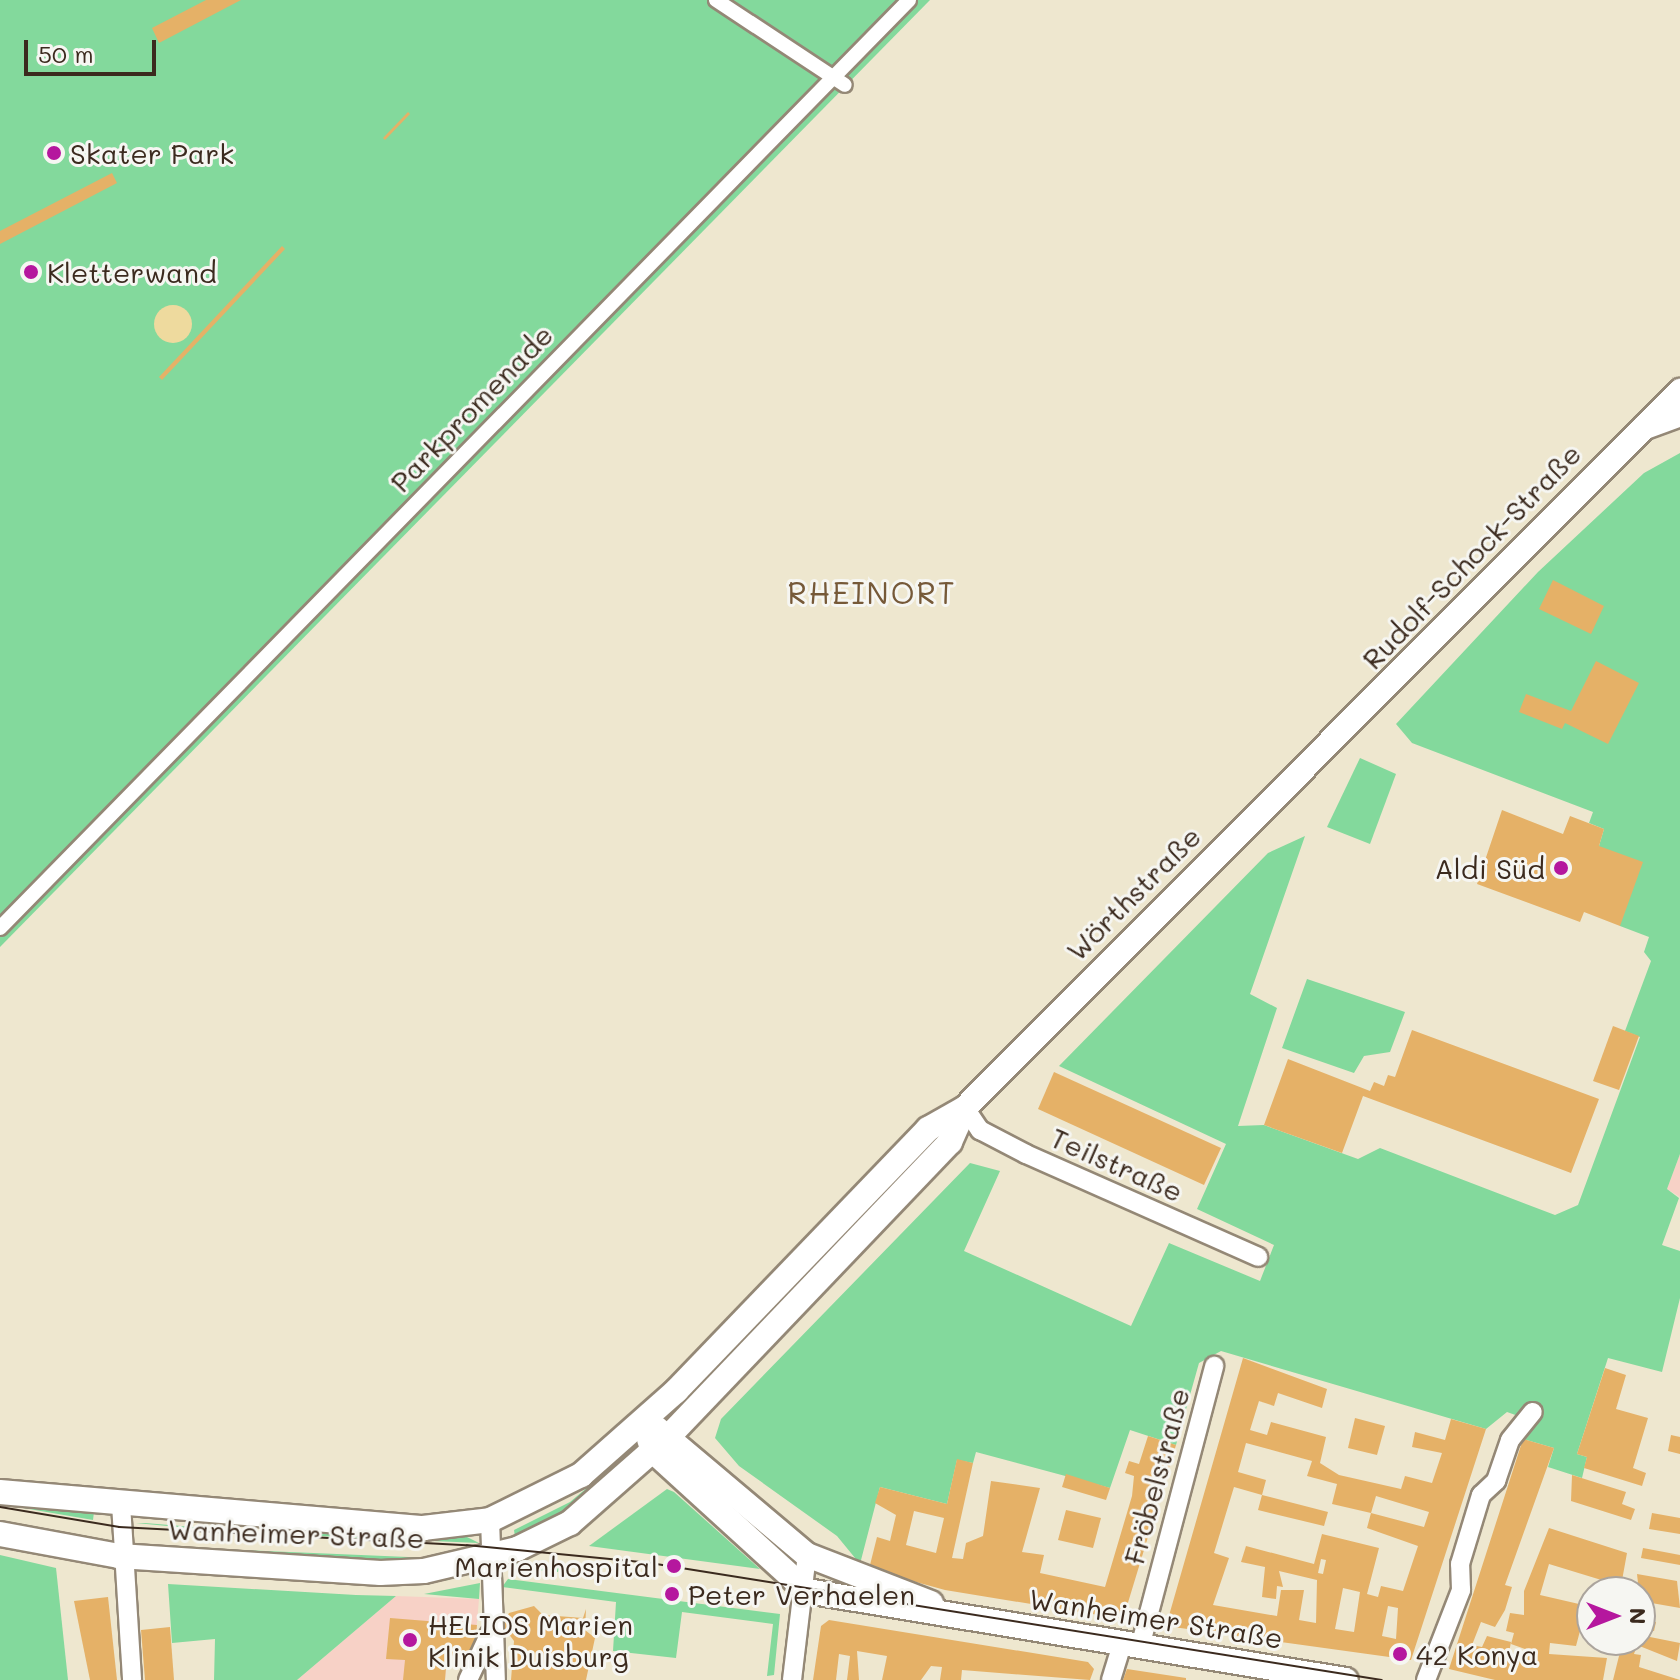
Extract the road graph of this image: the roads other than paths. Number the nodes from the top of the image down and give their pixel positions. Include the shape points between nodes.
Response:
1 (716, 0) edge
2 (909, 0) edge
3 (840, 81) junction
4 (1680, 391) edge
5 (1680, 414) edge
6 (1639, 429) junction
7 (1347, 724) joint
8 (0, 928) edge
9 (965, 1108) junction
10 (1258, 1257) dead end
11 (1214, 1366) dead end
12 (1533, 1412) dead end
13 (643, 1421) junction
14 (661, 1443) junction
15 (0, 1492) edge
16 (121, 1504) junction
17 (490, 1520) junction
18 (0, 1534) edge
19 (496, 1555) junction
20 (807, 1555) junction
21 (119, 1556) junction
22 (807, 1591) junction
23 (912, 1594) junction
24 (957, 1616) junction
25 (489, 1635) junction
26 (1131, 1645) junction
27 (132, 1680) edge
28 (468, 1680) edge
29 (496, 1680) edge
30 (792, 1680) edge
31 (1111, 1680) edge
32 (1346, 1680) edge
33 (1426, 1680) edge

1 - 3 street
2 - 3 street, Parkpromenade
3 - 8 street, Parkpromenade
4 - 6 street, Rudolf-Schock-Straße
5 - 6 street, Rudolf-Schock-Straße
6 - 7 street, Rudolf-Schock-Straße
7 - 9 street, Wörthstraße
9 - 10 street, Teilstraße via 980,1130 1026,1154
9 - 13 street, Wörthstraße via 928,1129
9 - 14 street, Wörthstraße via 950,1142
11 - 26 street, Fröbelstraße
12 - 33 street via 1510,1440 1496,1481 1481,1495 1456,1604
13 - 14 street
13 - 17 street, Wanheimer Straße via 581,1475
14 - 19 street, Wanheimer Straße via 570,1523
14 - 20 street, Wanheimer Straße
14 - 22 street
15 - 16 street, Wanheimer Straße
16 - 17 street, Wanheimer Straße via 390,1527
16 - 21 street
17 - 19 street
18 - 21 street, Wanheimer Straße
19 - 21 street, Wanheimer Straße via 380,1573
19 - 25 street
20 - 22 street
20 - 23 street, Wanheimer Straße
21 - 27 street
22 - 23 street via 813,1581
22 - 24 street, Wanheimer Straße
22 - 30 street
23 - 24 street, Wanheimer Straße
24 - 26 street, Wanheimer Straße
25 - 28 street
25 - 29 street
26 - 31 street, Fröbelstraße
26 - 32 street, Wanheimer Straße

